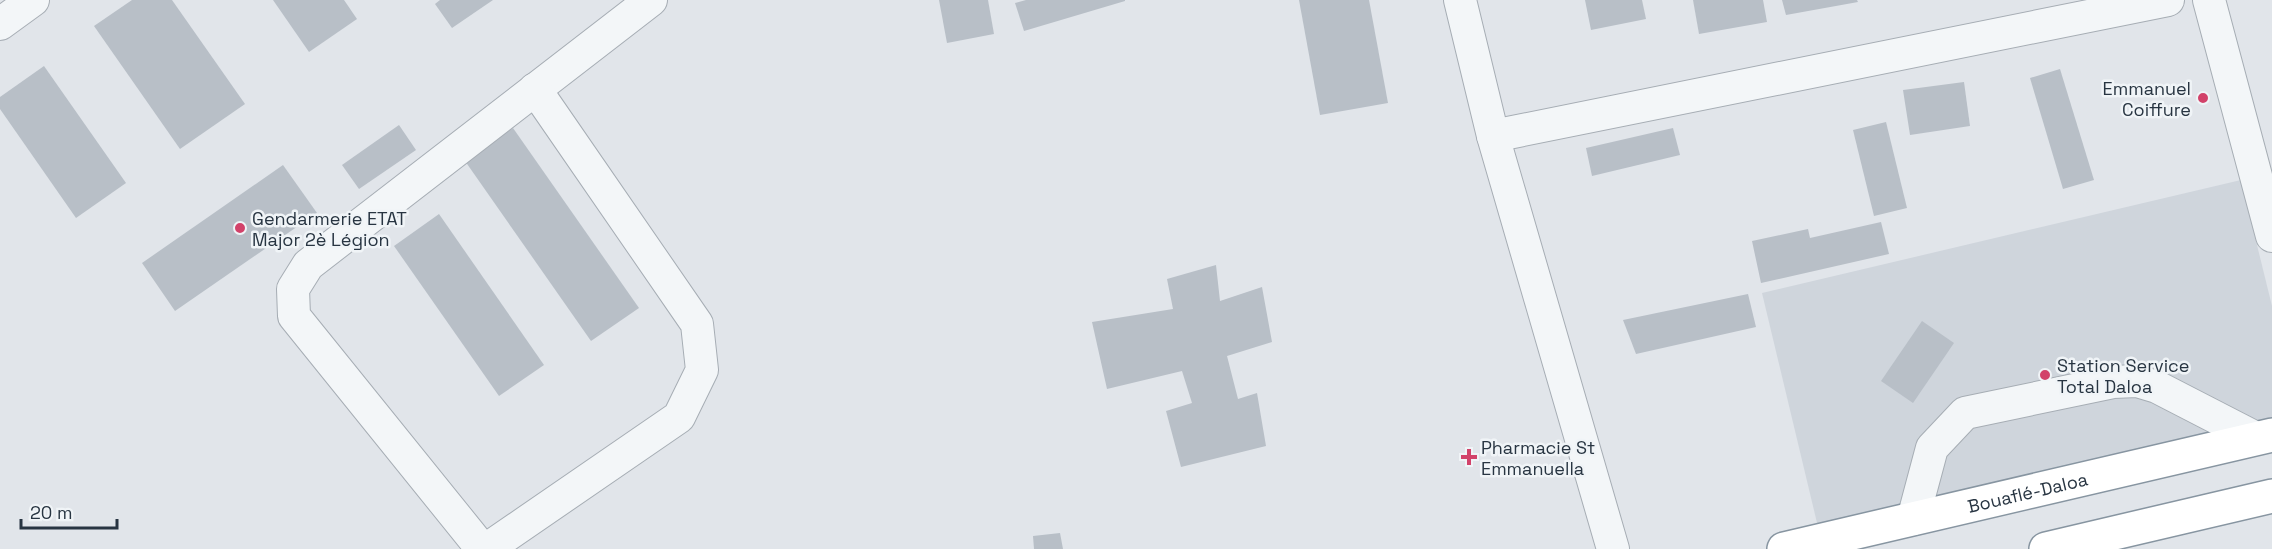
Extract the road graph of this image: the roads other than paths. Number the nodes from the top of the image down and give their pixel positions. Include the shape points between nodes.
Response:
1 (33, 0) edge
2 (651, 0) edge
3 (1460, 0) edge
4 (2168, 0) edge
5 (2209, 0) edge
6 (0, 24) edge
7 (535, 89) junction
8 (1492, 136) junction
9 (2272, 236) edge
10 (2264, 436) edge
11 (2272, 496) edge
12 (1913, 519) junction
13 (482, 549) edge
14 (487, 549) edge
15 (1614, 549) edge
16 (1784, 549) edge
17 (2046, 549) edge

1 - 6 street
2 - 7 street
3 - 8 street
4 - 8 street
5 - 9 street
7 - 13 street via 308,265 293,289 294,316
7 - 14 street via 697,324 702,370 679,417
8 - 15 street
10 - 12 highway, Bouaflé-Daloa
10 - 12 street via 2137,381 2113,382 1965,412 1932,448
11 - 17 highway
12 - 16 highway, Bouaflé-Daloa

